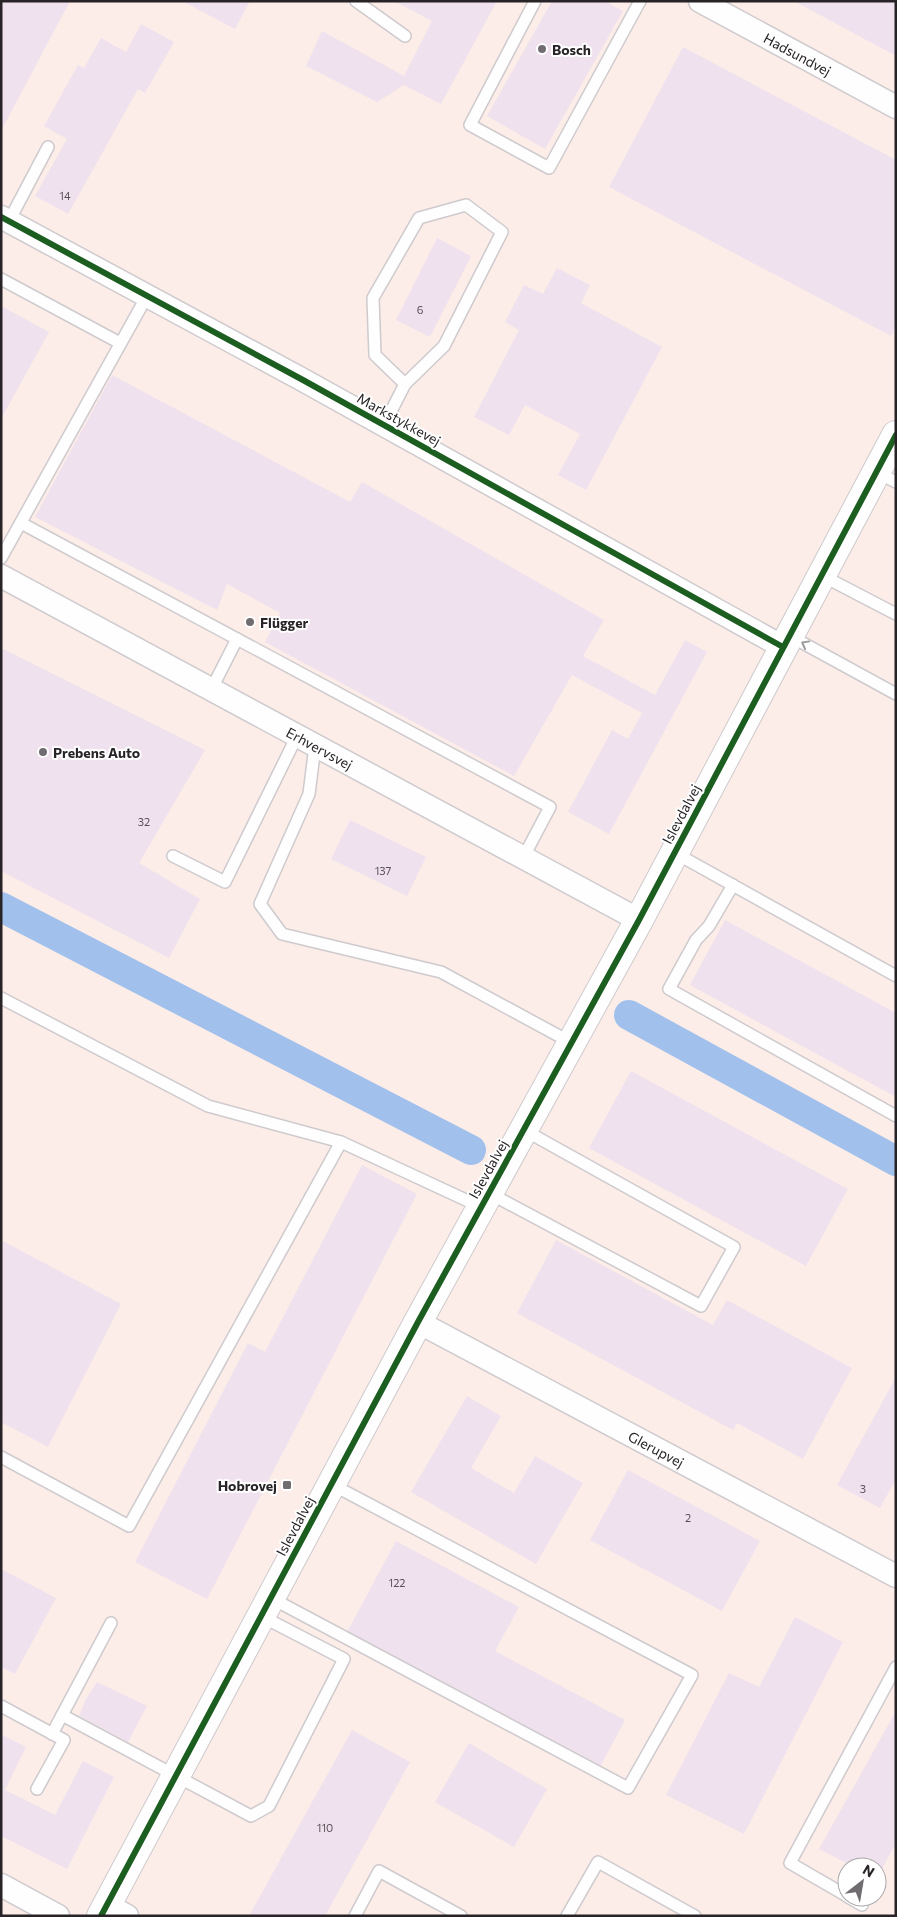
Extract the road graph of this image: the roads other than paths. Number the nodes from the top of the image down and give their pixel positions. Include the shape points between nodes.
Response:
1 (356, 1) edge
2 (535, 1) edge
3 (640, 1) edge
4 (700, 1) edge
5 (405, 36) dead end
6 (896, 107) edge
7 (48, 147) dead end
8 (5, 219) edge
9 (1, 279) edge
10 (147, 296) junction
11 (120, 343) junction
12 (405, 384) junction
13 (384, 425) junction
14 (896, 435) edge
15 (886, 477) edge
16 (21, 523) junction
17 (1, 558) edge
18 (821, 575) junction
19 (1, 576) edge
20 (896, 614) edge
21 (237, 639) junction
22 (786, 641) junction
23 (211, 690) junction
24 (896, 694) edge
25 (306, 741) junction
26 (675, 853) junction
27 (173, 856) dead end
28 (523, 858) junction
29 (733, 885) junction
30 (640, 920) junction
31 (896, 976) edge
32 (1, 998) edge
33 (572, 1044) junction
34 (896, 1116) edge
35 (524, 1130) junction
36 (340, 1142) junction
37 (485, 1200) junction
38 (418, 1322) junction
39 (1, 1458) edge
40 (331, 1484) junction
41 (896, 1576) edge
42 (266, 1607) junction
43 (111, 1623) dead end
44 (896, 1667) edge
45 (1, 1706) edge
46 (62, 1715) junction
47 (52, 1734) junction
48 (176, 1776) junction
49 (37, 1789) dead end
50 (1, 1885) edge
51 (837, 1891) edge
52 (112, 1912) edge
53 (58, 1916) edge
54 (356, 1916) edge
55 (461, 1916) edge
56 (567, 1916) edge
57 (695, 1916) edge

1 - 5 lane
2 - 3 lane via 470,125 549,168
4 - 6 street, Hadsundvej
7 - 8 lane, Markstykkevej
8 - 10 street, Markstykkevej
9 - 11 lane
10 - 11 lane
10 - 13 street, Markstykkevej
11 - 16 lane
12 - 12 lane via 444,346 502,232 466,205 419,218 373,298 375,355
12 - 13 lane
13 - 22 street, Markstykkevej
14 - 15 street, Islevdalvej
15 - 18 street, Islevdalvej
16 - 17 lane
16 - 21 lane
18 - 20 lane
18 - 22 street, Islevdalvej
19 - 23 street, Erhvervsvej
21 - 23 lane
21 - 28 lane via 550,807
24 -> 22 lane via 822,653
22 - 26 street, Islevdalvej
23 - 25 street, Erhvervsvej
25 - 27 lane via 225,882
25 - 28 street, Erhvervsvej
25 - 33 lane via 309,794 260,904 282,934 441,972
26 - 29 lane
26 - 30 street, Islevdalvej
28 - 30 street, Erhvervsvej
29 - 31 lane
29 - 34 lane via 668,988
30 - 33 street, Islevdalvej
32 - 36 lane via 208,1106
33 - 35 street, Islevdalvej
35 - 37 street, Islevdalvej
35 - 37 lane via 734,1247 701,1306
36 - 37 lane
36 - 39 lane via 129,1526
37 - 38 street, Islevdalvej
38 - 40 street, Islevdalvej
38 - 41 street, Glerupvej
40 - 42 street, Islevdalvej
40 - 42 lane via 692,1675 628,1788
42 - 48 street, Islevdalvej
42 - 48 lane via 344,1659 269,1806 251,1816
43 - 46 lane
44 - 51 lane via 790,1863
45 - 47 lane
46 - 47 lane
46 - 48 lane
47 - 49 lane via 64,1740
48 - 52 street, Islevdalvej
50 - 53 street
54 - 55 lane via 379,1871
56 - 57 lane via 598,1862

